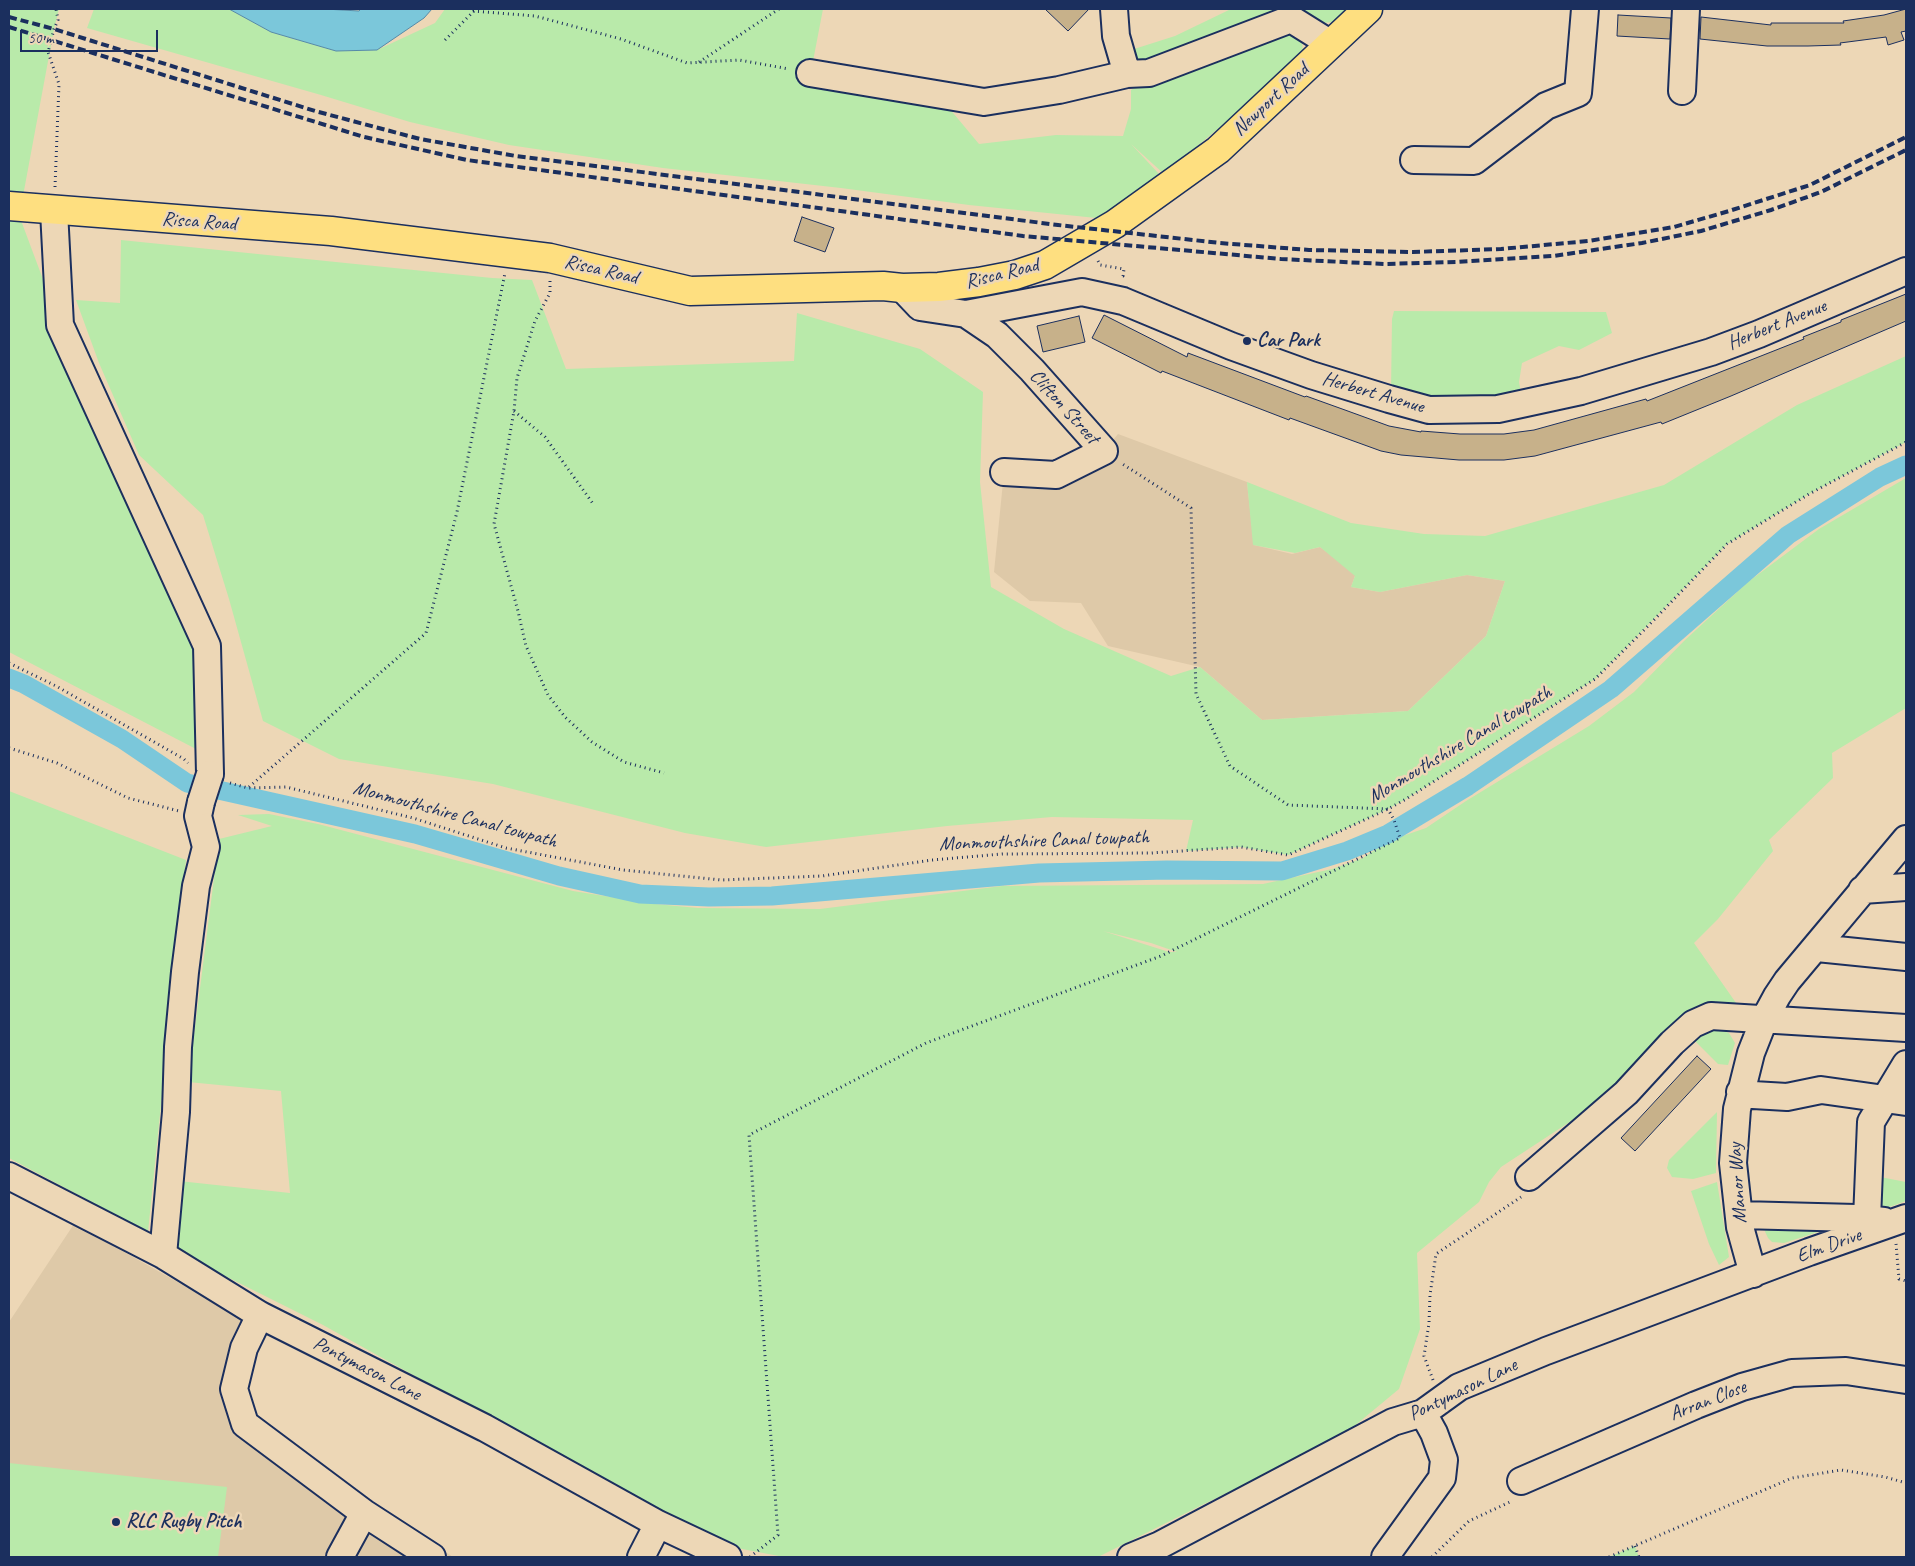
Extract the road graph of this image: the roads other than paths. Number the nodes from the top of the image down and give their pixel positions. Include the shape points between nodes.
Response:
1 (1114, 9) edge
2 (1584, 9) edge
3 (1686, 9) edge
4 (1366, 10) edge
5 (1331, 44) junction
6 (810, 73) road end
7 (1127, 74) junction
8 (1682, 91) dead end
9 (1414, 160) dead end
10 (1169, 186) joint
11 (9, 206) edge
12 (54, 211) junction
13 (1906, 271) edge
14 (902, 288) junction
15 (966, 314) junction
16 (1004, 472) dead end
17 (1906, 839) edge
18 (1906, 886) edge
19 (1862, 890) junction
20 (1817, 948) junction
21 (1906, 957) edge
22 (1764, 1020) junction
23 (1906, 1028) edge
24 (1906, 1064) edge
25 (1740, 1092) junction
26 (1895, 1101) edge
27 (9, 1176) edge
28 (1529, 1177) road end
29 (1740, 1215) junction
30 (1867, 1219) junction
31 (1900, 1220) edge
32 (163, 1255) junction
33 (1753, 1274) junction
34 (260, 1315) junction
35 (1906, 1380) edge
36 (1432, 1406) junction
37 (1521, 1481) road end
38 (364, 1513) junction
39 (658, 1524) junction
40 (340, 1557) edge
41 (432, 1557) edge
42 (642, 1557) edge
43 (728, 1557) edge
44 (1131, 1557) edge
45 (1385, 1557) edge

1 - 7 street via 1116,36
2 - 9 street via 1578,93 1546,106 1474,161
3 - 8 street
4 - 5 main road, Newport Road
5 - 7 street via 1291,19 1149,73
5 - 10 main road, Newport Road via 1218,150
6 - 7 street via 984,102 1059,90
10 - 14 main road, Risca Road via 1045,265 979,282 939,288
11 - 12 main road, Risca Road
12 - 14 main road, Risca Road via 331,231 550,258 690,291
12 - 32 street, bridge via 60,325 207,646 207,774 200,809 206,847 196,886 185,972
13 - 15 street, Herbert Avenue via 1711,352 1581,391 1498,409 1429,410 1389,400 1231,346 1123,301 1082,292
14 - 15 street, Herbert Avenue via 920,307
15 - 16 street, Clifton Street via 997,335 1104,451 1056,475
17 - 19 street, Manor Way
18 - 19 street
19 - 20 street, Manor Way
20 - 21 street
20 - 22 street, Manor Way via 1787,981
22 - 23 street
22 - 25 street, Manor Way
22 - 28 street via 1711,1016 1694,1024 1626,1093
24 - 26 street
25 - 26 street via 1787,1097 1820,1090
25 - 29 street, Manor Way via 1733,1163
26 - 30 street via 1871,1122
27 - 32 street, Pontymason Lane
29 - 30 street
29 - 33 street, Manor Way via 1740,1227
30 - 31 street
31 - 33 street, Elm Drive
32 - 34 street, Pontymason Lane
33 - 36 street, Pontymason Lane via 1546,1351 1459,1387
34 - 38 street via 244,1348 234,1389 245,1424
34 - 39 street, Pontymason Lane via 485,1428
35 - 37 street, Arran Close via 1846,1371 1792,1373 1742,1387 1696,1405
36 - 44 street, Pontymason Lane via 1393,1422
36 - 45 street via 1434,1433 1444,1460 1442,1478
38 - 40 street
38 - 41 street
39 - 42 street
39 - 43 street, Pontymason Lane

